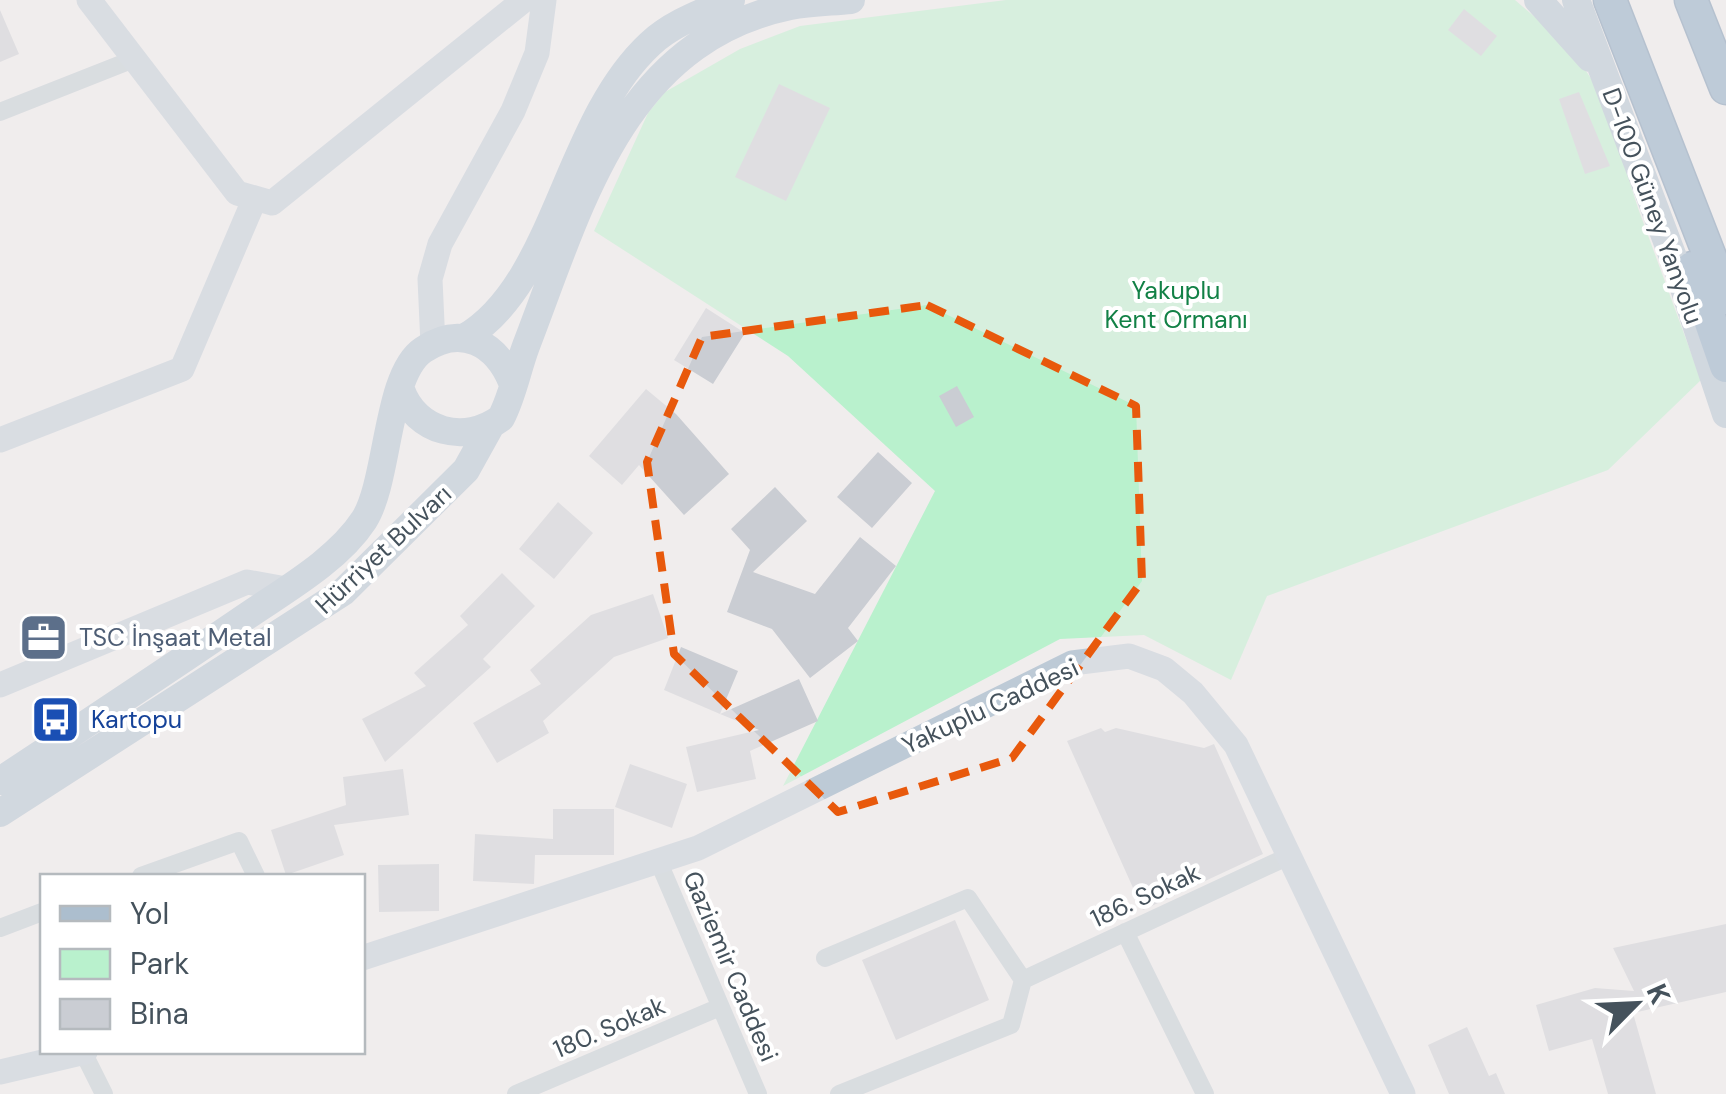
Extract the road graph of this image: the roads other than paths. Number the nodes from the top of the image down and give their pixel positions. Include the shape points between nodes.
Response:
1 (89, 0) edge
2 (524, 0) edge
3 (544, 0) edge
4 (731, 0) edge
5 (852, 0) edge
6 (1538, 0) edge
7 (1576, 0) edge
8 (1610, 0) edge
9 (1690, 0) edge
10 (1712, 0) edge
11 (1726, 30) edge
12 (134, 59) junction
13 (1726, 88) edge
14 (1615, 95) junction
15 (1649, 104) junction
16 (0, 112) edge
17 (255, 198) junction
18 (1726, 298) edge
19 (464, 338) junction
20 (433, 346) junction
21 (1726, 366) edge
22 (512, 382) junction
23 (401, 390) junction
24 (1726, 414) edge
25 (491, 425) junction
26 (0, 440) edge
27 (286, 589) junction
28 (0, 685) edge
29 (0, 780) edge
30 (0, 813) edge
31 (1289, 856) junction
32 (657, 858) junction
33 (148, 874) edge
34 (255, 874) edge
35 (40, 913) edge
36 (0, 928) edge
37 (1125, 932) junction
38 (365, 957) edge
39 (826, 958) dead end
40 (1023, 980) junction
41 (720, 1007) junction
42 (76, 1054) edge
43 (85, 1054) edge
44 (0, 1072) edge
45 (1394, 1091) edge
46 (104, 1094) edge
47 (516, 1094) edge
48 (758, 1094) edge
49 (839, 1094) edge
50 (1205, 1094) edge

1 - 12 street
2 - 17 street via 272,203
3 - 20 street via 537,53 513,111 440,244 430,279
4 - 19 main road via 651,43 577,154 513,294 500,314
5 - 22 main road via 790,6 747,20 700,42 650,84 593,180
6 - 14 main road via 1560,19
7 - 14 main road, D-100 Güney Yanyolu
8 - 15 highway
9 - 13 highway
10 - 11 highway
12 - 16 street
12 - 17 street via 237,193
14 - 24 main road, D-100 Güney Yanyolu
15 - 18 highway
15 - 21 highway via 1655,156
17 - 26 street via 182,368
19 - 20 main road
19 - 22 main road via 500,357
20 - 23 main road via 414,358
22 - 25 main road via 512,397
23 - 25 main road via 412,412 438,431
23 - 27 main road, Hürriyet Bulvarı via 364,520
25 - 30 main road, Hürriyet Bulvarı via 466,470 344,592
27 - 28 street via 247,582
27 - 29 main road, Hürriyet Bulvarı
31 - 32 street, Yakuplu Caddesi via 1236,746 1193,693 1164,669 1129,656 1072,663 698,848
31 - 37 street, 186. Sokak
31 - 45 street, Yakuplu Caddesi
32 - 38 street, Yakuplu Caddesi
32 - 41 street, Gaziemir Caddesi
33 - 34 street via 239,841
35 - 36 street
37 - 40 street, 186. Sokak
37 - 50 street
39 - 40 street via 968,898
40 - 49 street via 1011,1025
41 - 47 street, 180. Sokak
41 - 48 street, Gaziemir Caddesi
42 - 44 street
43 - 46 street

